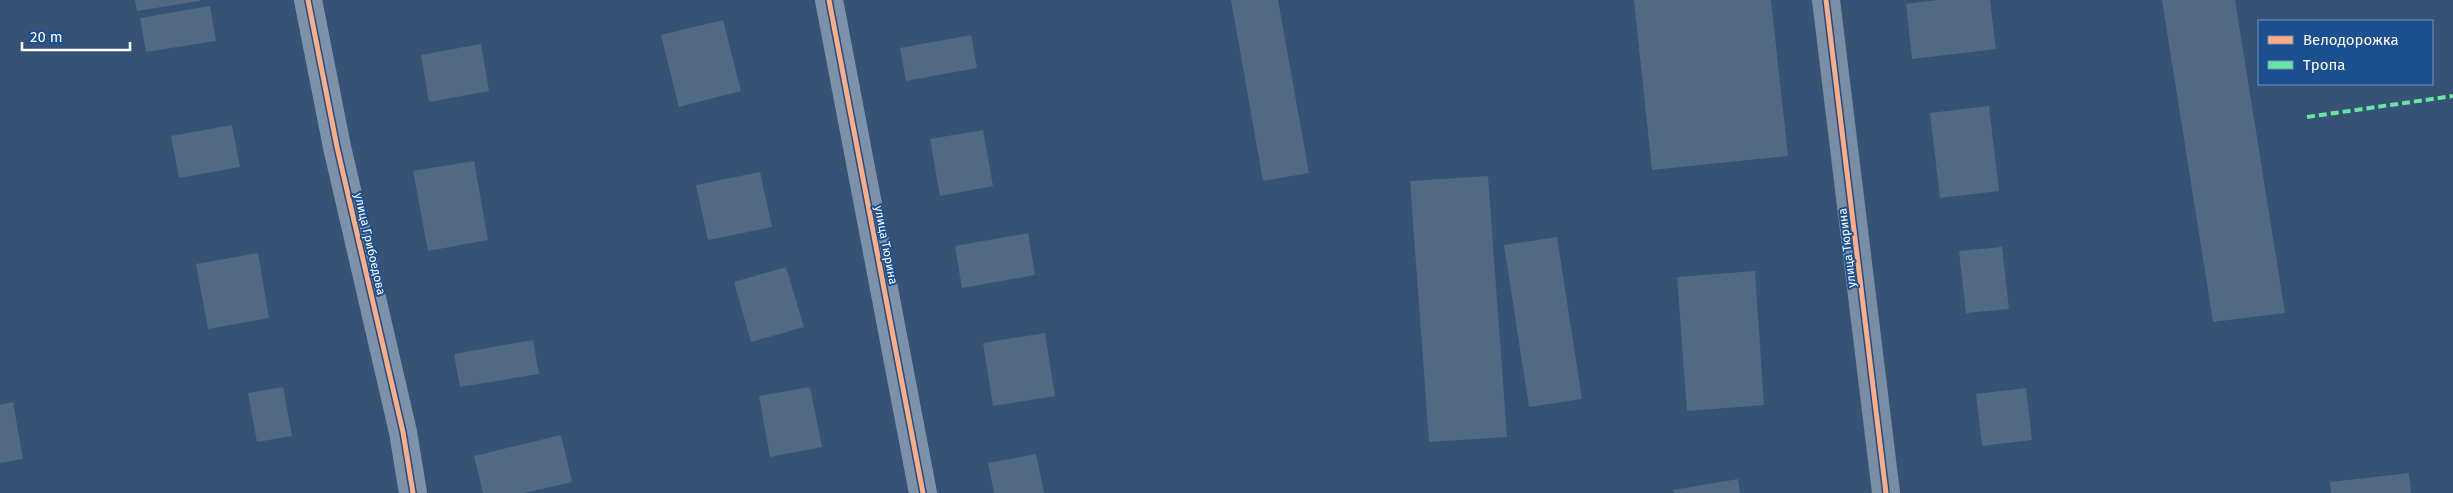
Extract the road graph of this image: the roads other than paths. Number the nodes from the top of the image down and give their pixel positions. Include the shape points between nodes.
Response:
1 (308, 0) edge
2 (829, 0) edge
3 (1826, 0) edge
4 (413, 493) edge
5 (923, 493) edge
6 (1886, 493) edge

1 - 4 street, улица Грибоедова via 337,147 403,432
2 - 5 street, улица Тюрина
3 - 6 street, улица Тюрина

